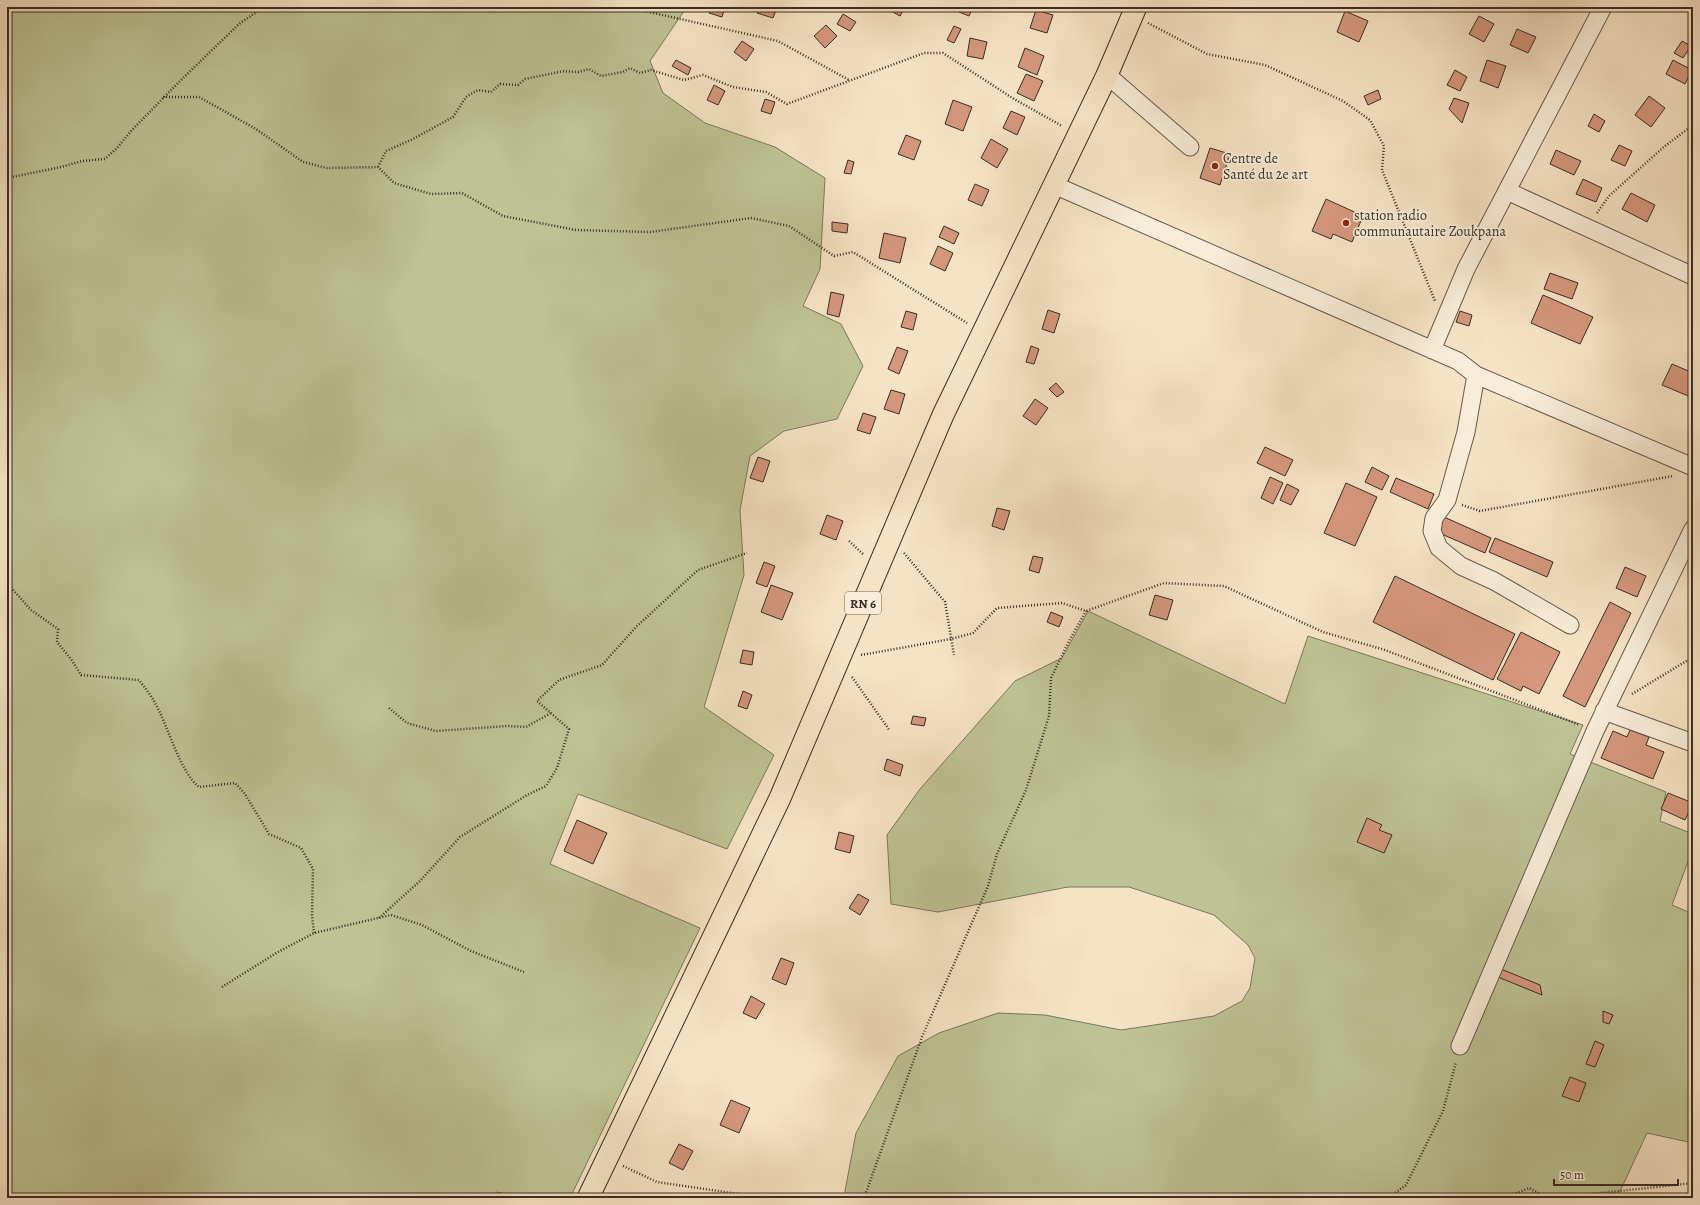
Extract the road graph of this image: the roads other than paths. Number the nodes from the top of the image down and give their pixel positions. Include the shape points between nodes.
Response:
1 (1603, 7) edge
2 (1135, 11) edge
3 (1107, 75) junction
4 (1190, 146) dead end
5 (1054, 185) junction
6 (1507, 191) junction
7 (1693, 276) edge
8 (1432, 350) junction
9 (1476, 375) junction
10 (1693, 467) edge
11 (1693, 529) edge
12 (1570, 625) dead end
13 (1604, 711) junction
14 (1693, 743) edge
15 (1460, 1046) road end
16 (588, 1198) edge

1 - 6 street
2 - 3 main road, RN 6
3 - 4 street
3 - 5 main road, RN 6
5 - 8 street
5 - 16 main road, RN 6 via 943,415 780,798
6 - 7 street
6 - 8 street via 1466,269
8 - 9 street via 1458,361
9 - 10 street
9 - 12 street via 1466,432 1447,500 1434,518 1432,531 1439,548 1461,566 1494,581
11 - 13 street
13 - 14 street
13 - 15 street

